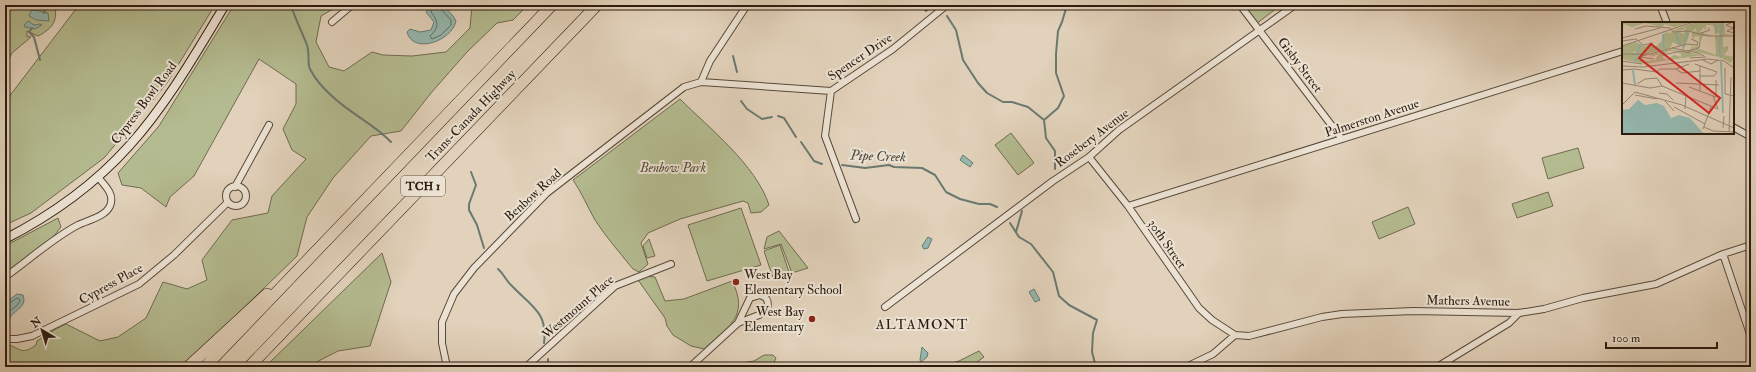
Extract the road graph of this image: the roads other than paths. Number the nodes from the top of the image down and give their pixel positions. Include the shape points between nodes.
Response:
1 (225, 5) edge
2 (352, 5) edge
3 (552, 5) edge
4 (597, 5) edge
5 (748, 5) edge
6 (947, 5) edge
7 (1240, 5) edge
8 (1295, 5) edge
9 (1660, 5) edge
10 (332, 22) dead end
11 (1667, 22) edge
12 (1261, 31) junction
13 (1622, 53) edge
14 (701, 82) junction
15 (830, 90) junction
16 (269, 125) dead end
17 (1734, 128) edge
18 (1751, 137) edge
19 (1342, 139) junction
20 (1089, 157) junction
21 (98, 177) junction
22 (235, 187) junction
23 (228, 202) junction
24 (1128, 206) junction
25 (856, 219) dead end
26 (5, 239) edge
27 (1751, 246) edge
28 (314, 253) junction
29 (1723, 254) junction
30 (671, 264) dead end
31 (5, 277) edge
32 (885, 307) dead end
33 (1519, 313) junction
34 (738, 323) junction
35 (1235, 335) junction
36 (1751, 337) edge
37 (5, 339) edge
38 (188, 367) edge
39 (205, 367) edge
40 (249, 367) edge
41 (446, 367) edge
42 (526, 367) edge
43 (690, 367) edge
44 (1186, 367) edge
45 (1437, 367) edge

1 - 21 street, Cypress Bowl Road via 159,107 130,145
2 - 10 street
3 - 28 highway, Trans-Canada Highway / TCH 1
4 - 40 highway, Trans-Canada Highway / TCH 1
5 - 14 street via 710,61
6 - 15 street, Spencer Drive via 893,49
7 - 12 street, Gisby Street
8 - 12 street, Rosebery Avenue
9 - 11 street
12 - 19 street, Gisby Street
12 - 20 street, Rosebery Avenue via 1119,130
13 - 19 street, Palmerston Avenue
14 - 15 street, Spencer Drive
14 - 41 street, Benbow Road via 684,87 547,193 474,268 454,294 442,322
15 - 25 street via 825,136
16 - 22 street, Cypress Place
17 - 18 street
19 - 24 street, Palmerston Avenue
20 - 24 street, 30th Street
20 - 32 street, Rosebery Avenue
21 - 26 street, Cypress Bowl Road via 50,214
21 - 31 street via 111,195 108,209 69,230
22 - 23 street, Cypress Place via 228,192
22 - 23 street via 243,189 246,199 237,206
23 - 37 street, Cypress Place via 174,255 139,284 32,336
24 - 35 street, 30th Street via 1199,308
27 - 29 street, Mathers Avenue
28 - 38 highway via 252,306
28 - 39 highway, Trans-Canada Highway / TCH 1
29 - 33 street, Mathers Avenue via 1656,284
29 - 36 street
30 - 42 street, Westmount Place via 615,286
33 - 35 street, Mathers Avenue via 1413,311 1342,314 1250,336
33 - 45 street via 1509,323
34 - 34 street via 764,312 768,305 766,298 760,295 750,298
34 - 43 street
35 - 44 street via 1213,354

